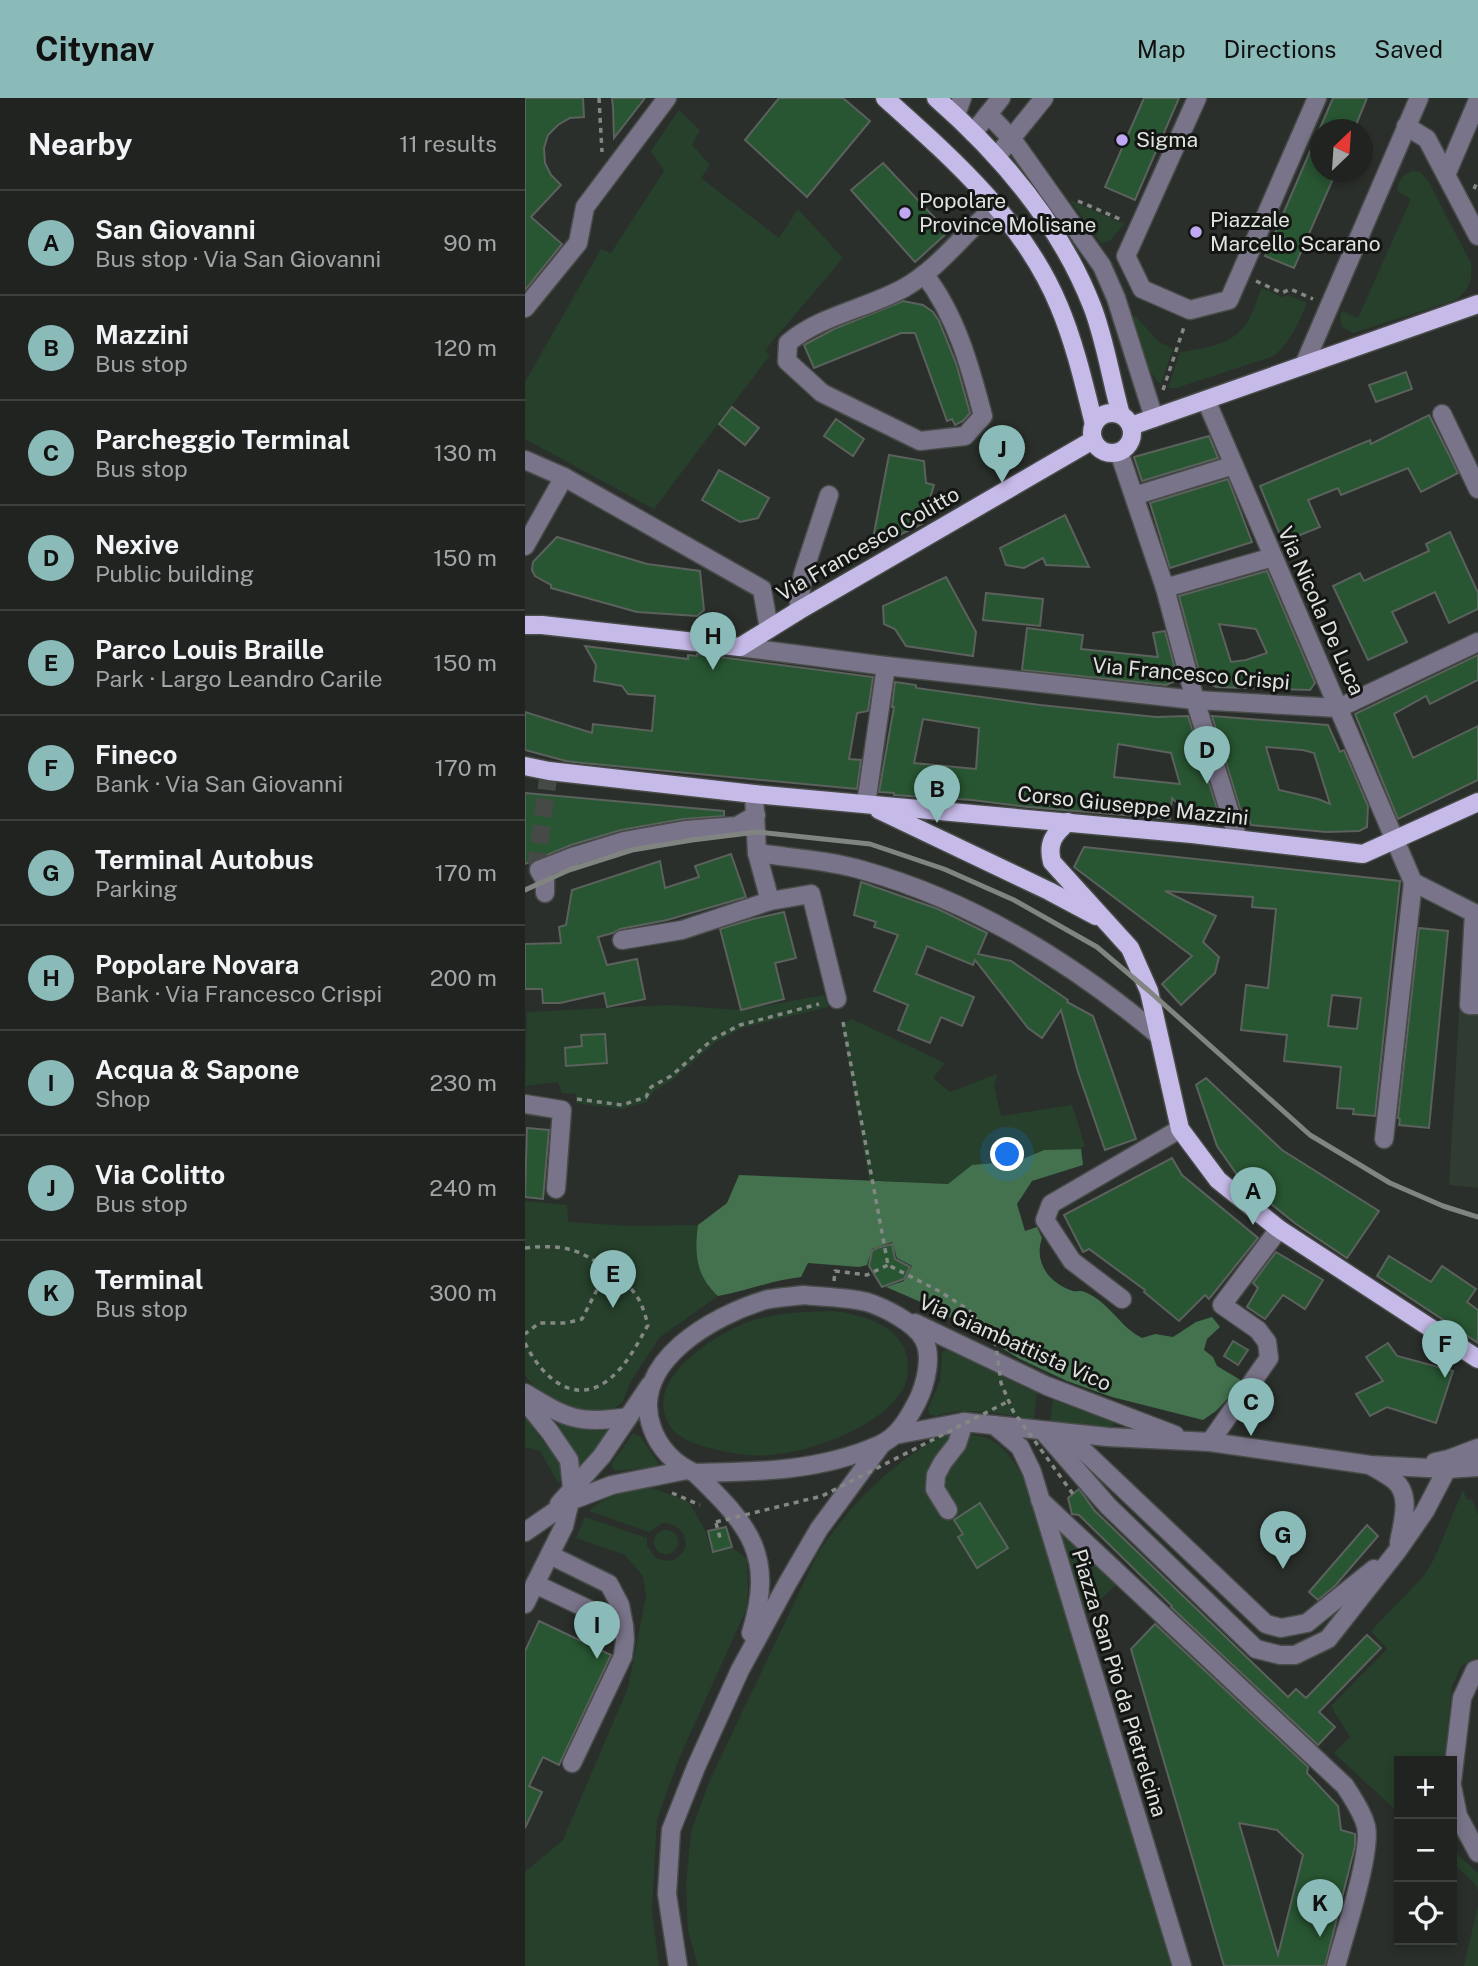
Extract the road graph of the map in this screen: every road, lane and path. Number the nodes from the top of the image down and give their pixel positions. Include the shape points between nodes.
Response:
1 (599, 98) edge
2 (667, 98) edge
3 (885, 98) edge
4 (936, 98) edge
5 (962, 98) edge
6 (1001, 98) edge
7 (1044, 98) edge
8 (1197, 98) edge
9 (1317, 98) edge
10 (1419, 98) edge
11 (1478, 100) edge
12 (988, 114) junction
13 (955, 115) junction
14 (1406, 126) junction
15 (973, 133) junction
16 (1012, 139) junction
17 (997, 156) junction
18 (1446, 175) junction
19 (604, 181) junction
20 (1047, 188) junction
21 (996, 207) junction
22 (1139, 227) junction
23 (1478, 236) edge
24 (1126, 256) junction
25 (1102, 266) junction
26 (924, 274) junction
27 (1241, 274) junction
28 (1078, 275) junction
29 (1142, 289) junction
30 (1478, 289) edge
31 (1117, 298) junction
32 (1478, 302) edge
33 (1328, 306) junction
34 (525, 308) edge
35 (1093, 308) junction
36 (1190, 310) junction
37 (1304, 365) junction
38 (1206, 400) junction
39 (1442, 414) dead end
40 (1154, 418) junction
41 (1126, 420) junction
42 (1093, 432) junction
43 (1119, 452) junction
44 (525, 460) edge
45 (1234, 465) junction
46 (564, 477) junction
47 (1478, 489) edge
48 (829, 495) dead end
49 (1134, 496) junction
50 (532, 517) edge
51 (525, 546) edge
52 (1273, 558) junction
53 (1165, 588) junction
54 (798, 611) junction
55 (525, 625) edge
56 (769, 629) junction
57 (1478, 642) edge
58 (740, 647) junction
59 (886, 666) junction
60 (1195, 700) junction
61 (1339, 708) junction
62 (525, 766) edge
63 (754, 794) junction
64 (1478, 802) edge
65 (866, 804) junction
66 (755, 815) junction
67 (1068, 822) junction
68 (1238, 839) junction
69 (1393, 840) junction
70 (757, 853) junction
71 (1413, 883) junction
72 (545, 894) dead end
73 (770, 901) junction
74 (1109, 923) junction
75 (622, 940) dead end
76 (837, 999) joint
77 (1478, 1005) edge
78 (843, 1022) dead end
79 (1157, 1034) junction
80 (525, 1104) edge
81 (562, 1110) junction
82 (1180, 1129) junction
83 (1384, 1139) dead end
84 (556, 1189) dead end
85 (1279, 1229) junction
86 (525, 1248) edge
87 (888, 1265) junction
88 (607, 1270) junction
89 (832, 1298) junction
90 (1122, 1299) dead end
91 (899, 1315) junction
92 (525, 1334) edge
93 (525, 1343) edge
94 (1475, 1358) edge
95 (654, 1380) junction
96 (525, 1393) edge
97 (525, 1401) edge
98 (1009, 1401) junction
99 (628, 1417) junction
100 (964, 1422) junction
101 (994, 1425) junction
102 (1040, 1432) junction
103 (1065, 1433) junction
104 (888, 1440) junction
105 (1191, 1441) junction
106 (1027, 1442) dead end
107 (1210, 1442) junction
108 (1478, 1448) edge
109 (1370, 1465) junction
110 (1408, 1466) junction
111 (1478, 1467) edge
112 (1447, 1469) junction
113 (691, 1471) junction
114 (669, 1492) dead end
115 (1073, 1493) dead end
116 (566, 1500) junction
117 (1040, 1500) junction
118 (702, 1506) dead end
119 (948, 1510) dead end
120 (712, 1512) dead end
121 (716, 1522) junction
122 (525, 1532) edge
123 (720, 1541) dead end
124 (1398, 1550) junction
125 (550, 1555) junction
126 (535, 1584) junction
127 (525, 1604) edge
128 (624, 1626) junction
129 (1478, 1669) edge
130 (740, 1670) junction
131 (1455, 1756) edge
132 (572, 1763) dead end
133 (1457, 1810) edge
134 (1478, 1853) edge
135 (678, 1966) edge
136 (1182, 1966) edge
137 (1336, 1966) edge

1 - 19 path
2 - 19 street
3 - 21 main road via 965,171
4 - 13 main road
5 - 13 street
6 - 12 street
7 - 16 street
8 - 22 street
9 - 27 street
10 - 14 street
11 - 18 street
12 - 15 street
12 - 16 street
13 - 15 main road
14 - 18 street via 1427,139
14 - 33 street
15 - 17 main road
16 - 17 street
16 - 20 street
17 - 28 main road via 1064,247
18 - 23 street
19 - 34 street via 585,207 578,243
20 - 22 path
20 - 25 street
21 - 26 street
21 - 42 main road via 1059,304 1080,367
22 - 24 street
24 - 25 street
24 - 29 street
25 - 28 street
25 - 31 street
26 - 26 street via 904,288 803,330 788,343 787,361 822,393 920,440 965,436 983,416 952,318
27 - 33 path via 1282,293 1290,289
27 - 36 street via 1229,300
28 - 35 main road
29 - 31 street
29 - 36 street
30 - 32 main road
31 - 35 street
31 - 40 street
32 - 37 main road
33 - 37 street
35 - 41 main road
36 - 40 path
37 - 38 main road
38 - 40 main road
38 - 45 street, Via Nicola De Luca
39 - 47 street
40 - 41 main road
41 - 42 main road via 1106,414 1097,419
41 - 43 main road via 1130,441
42 - 43 main road via 1099,449
42 - 54 main road, Via Francesco Colitto
43 - 49 street
44 - 46 street
45 - 49 street
45 - 52 street, Via Nicola De Luca
46 - 50 street
46 - 56 street via 762,589
48 - 54 street via 803,574
49 - 53 street
50 - 51 street
52 - 53 street
52 - 61 street, Via Nicola De Luca
53 - 60 street
54 - 56 main road, Via Francesco Colitto
55 - 58 main road, Via Francesco Crispi
56 - 58 main road, Via Francesco Colitto
57 - 61 street, Via Francesco Crispi
58 - 59 street, Via Francesco Crispi
59 - 60 street, Via Francesco Crispi
59 - 65 street
60 - 61 street, Via Francesco Crispi
60 - 68 street
61 - 69 street, Via Nicola De Luca
62 - 63 main road, Corso Giuseppe Mazzini
63 - 65 main road, Corso Giuseppe Mazzini
63 - 66 street
64 - 69 main road, Corso Giuseppe Mazzini
65 - 67 main road, Corso Giuseppe Mazzini
65 - 74 main road, Corso Giuseppe Mazzini
66 - 70 street
66 - 72 street via 737,826 653,835 575,856 539,870
67 - 68 main road, Corso Giuseppe Mazzini
67 - 74 main road via 1051,842 1052,862
68 - 69 main road, Corso Giuseppe Mazzini via 1363,854
69 - 71 street, Via Nicola De Luca
70 - 73 street
70 - 79 street via 859,869 939,895 1032,943 1121,1003
71 - 77 street via 1474,913 1469,1004
71 - 83 street
73 - 75 street via 682,930
73 - 76 street via 811,894
74 - 79 main road via 1131,948 1149,990
76 - 81 path via 740,1025 713,1039 671,1076 651,1087 646,1097 622,1105 563,1097
78 - 87 path, bridge
79 - 82 main road
80 - 81 street
81 - 84 street
82 - 85 main road via 1218,1180
82 - 90 street via 1051,1204 1045,1220 1072,1261
85 - 94 main road
85 - 107 street via 1222,1305 1258,1330 1267,1342 1269,1358
86 - 88 path via 559,1246 580,1251
87 - 89 path via 867,1275 835,1271
87 - 98 path, bridge via 969,1310 996,1345 1001,1383
88 - 92 path via 582,1319 539,1323
88 - 93 path via 641,1300 648,1325 617,1372 600,1385 582,1390 557,1385 543,1373
89 - 91 street via 865,1302
89 - 95 street via 768,1299 737,1310 708,1324 672,1351
91 - 104 street via 924,1339 928,1365 922,1392
91 - 105 street, Via Giambattista Vico via 1047,1386
95 - 99 street
95 - 113 street via 648,1401 656,1438 668,1455
96 - 99 street via 580,1421
97 - 116 street via 569,1460
98 - 115 path, bridge
98 - 121 path, bridge via 822,1496
99 - 116 street
100 - 101 street, Via Giambattista Vico
100 - 104 street, Via Giambattista Vico
100 - 119 street via 957,1444 936,1475 935,1489
101 - 102 street, Via Giambattista Vico
101 - 117 street, Piazza San Pio da Pietrelcina via 1020,1447
102 - 103 street, Via Giambattista Vico
102 - 106 path via 1031,1434
102 - 124 street via 1108,1506 1256,1649 1294,1655 1328,1639
103 - 105 street, Via Giambattista Vico
103 - 124 street via 1266,1624 1281,1628 1307,1623
104 - 113 street via 829,1463 769,1472
104 - 130 street via 819,1530
105 - 107 street, Via Giambattista Vico
107 - 109 street, Via Giambattista Vico
108 - 110 street, Via Giambattista Vico
109 - 110 street, Via Giambattista Vico
109 - 124 street via 1397,1482 1403,1494
110 - 112 street, Via Giambattista Vico
111 - 112 street, Via Giambattista Vico
112 - 124 street
113 - 116 street via 612,1485
113 - 130 street via 737,1517 751,1537 759,1562 758,1610
114 - 118 path
116 - 122 street
116 - 125 street via 564,1526
117 - 136 street, Piazza San Pio da Pietrelcina
117 - 137 street via 1345,1786 1366,1828 1366,1853
120 - 121 path
121 - 123 path
125 - 126 street
125 - 128 street via 608,1584 620,1605
126 - 127 street
126 - 128 street
128 - 132 street via 623,1656
129 - 131 street via 1462,1698
130 - 135 street via 671,1830 667,1894
133 - 134 street

